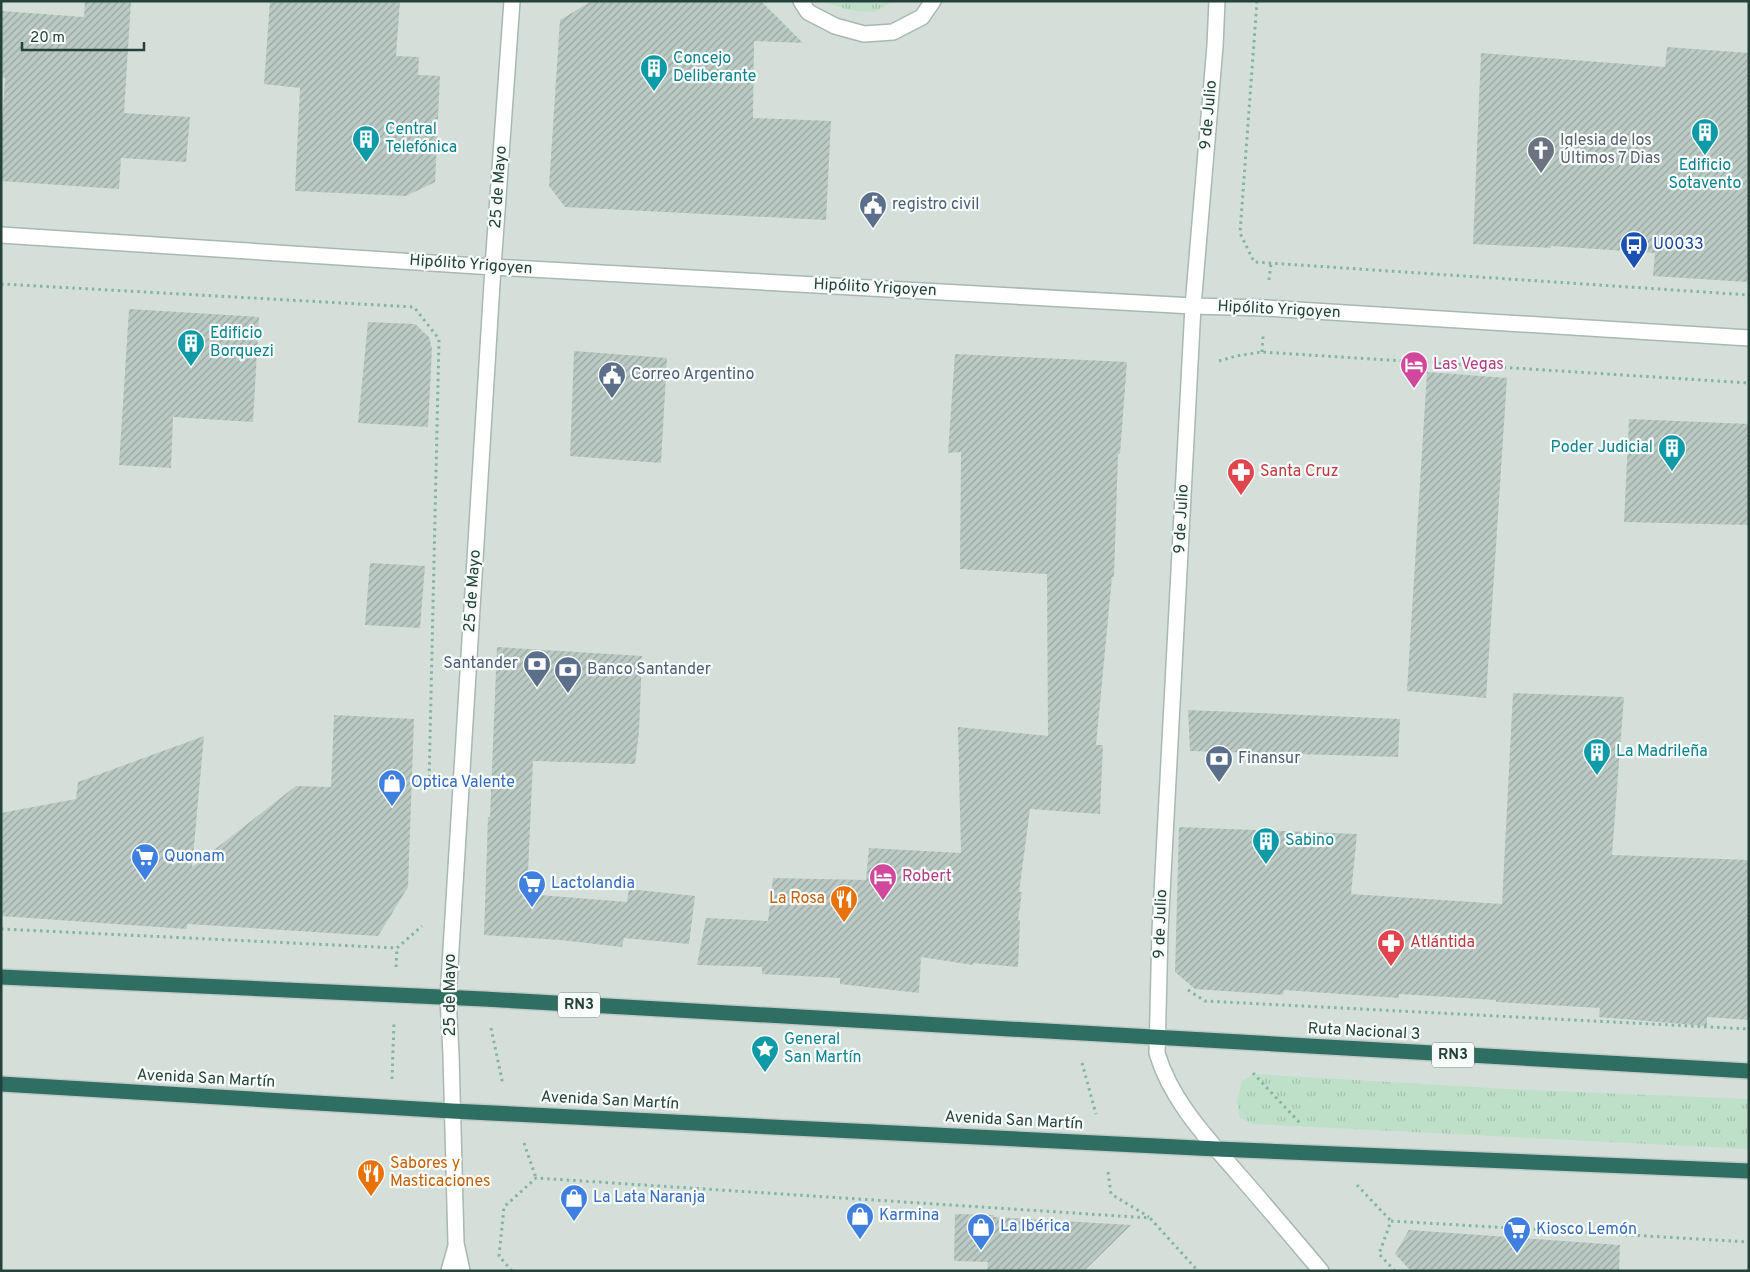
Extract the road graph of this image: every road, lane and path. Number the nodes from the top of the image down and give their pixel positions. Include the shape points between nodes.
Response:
1 (512, 1) edge
2 (801, 1) edge
3 (933, 1) edge
4 (1217, 1) edge
5 (1257, 1) edge
6 (1, 235) edge
7 (493, 267) junction
8 (1, 284) edge
9 (1749, 295) edge
10 (1194, 306) junction
11 (1749, 338) edge
12 (1213, 363) dead end
13 (1749, 383) edge
14 (429, 784) dead end
15 (426, 923) dead end
16 (1, 929) edge
17 (397, 948) junction
18 (1, 977) edge
19 (1181, 985) dead end
20 (395, 996) junction
21 (448, 998) junction
22 (1205, 1001) junction
23 (1749, 1029) edge
24 (1157, 1038) junction
25 (1231, 1042) junction
26 (1749, 1071) edge
27 (1, 1084) edge
28 (390, 1107) junction
29 (452, 1111) junction
30 (1217, 1150) junction
31 (1330, 1154) junction
32 (1749, 1171) edge
33 (1390, 1221) junction
34 (1749, 1242) edge
35 (456, 1243) junction
36 (449, 1271) edge
37 (462, 1271) edge
38 (512, 1271) edge
39 (1198, 1271) edge
40 (1321, 1271) edge
41 (1395, 1271) edge

1 - 7 street, 25 de Mayo
2 - 3 street via 808,12 836,26 864,34 893,32 922,17
4 - 10 street, 9 de Julio
5 - 9 path via 1240,233 1254,262
6 - 7 street, Hipólito Yrigoyen
7 - 10 street, Hipólito Yrigoyen
7 - 21 street, 25 de Mayo
8 - 14 path via 414,307 439,339
10 - 11 street, Hipólito Yrigoyen
10 - 24 street, 9 de Julio
12 - 13 path via 1262,352
15 - 17 path
16 - 17 path
17 - 20 path
18 - 20 highway, RN3
19 - 22 path
20 - 21 highway, RN3
20 - 28 path
21 - 24 highway, RN3
21 - 29 street, 25 de Mayo
22 - 23 path
22 - 25 path
24 - 25 highway, Ruta Nacional 3 / RN3
24 - 30 street, 9 de Julio via 1157,1053 1169,1085
25 - 26 highway, Ruta Nacional 3 / RN3
25 - 31 path via 1254,1074
27 - 28 highway, Avenida San Martín
28 - 29 highway, Avenida San Martín
29 - 30 highway, Avenida San Martín
29 - 35 street, 25 de Mayo
30 - 31 highway
30 - 40 street
31 - 32 highway
31 - 33 path
33 - 34 path
33 - 41 path via 1379,1254
35 - 36 street
35 - 37 street, 25 de Mayo
38 - 39 path via 499,1256 504,1207 536,1178 1150,1218

